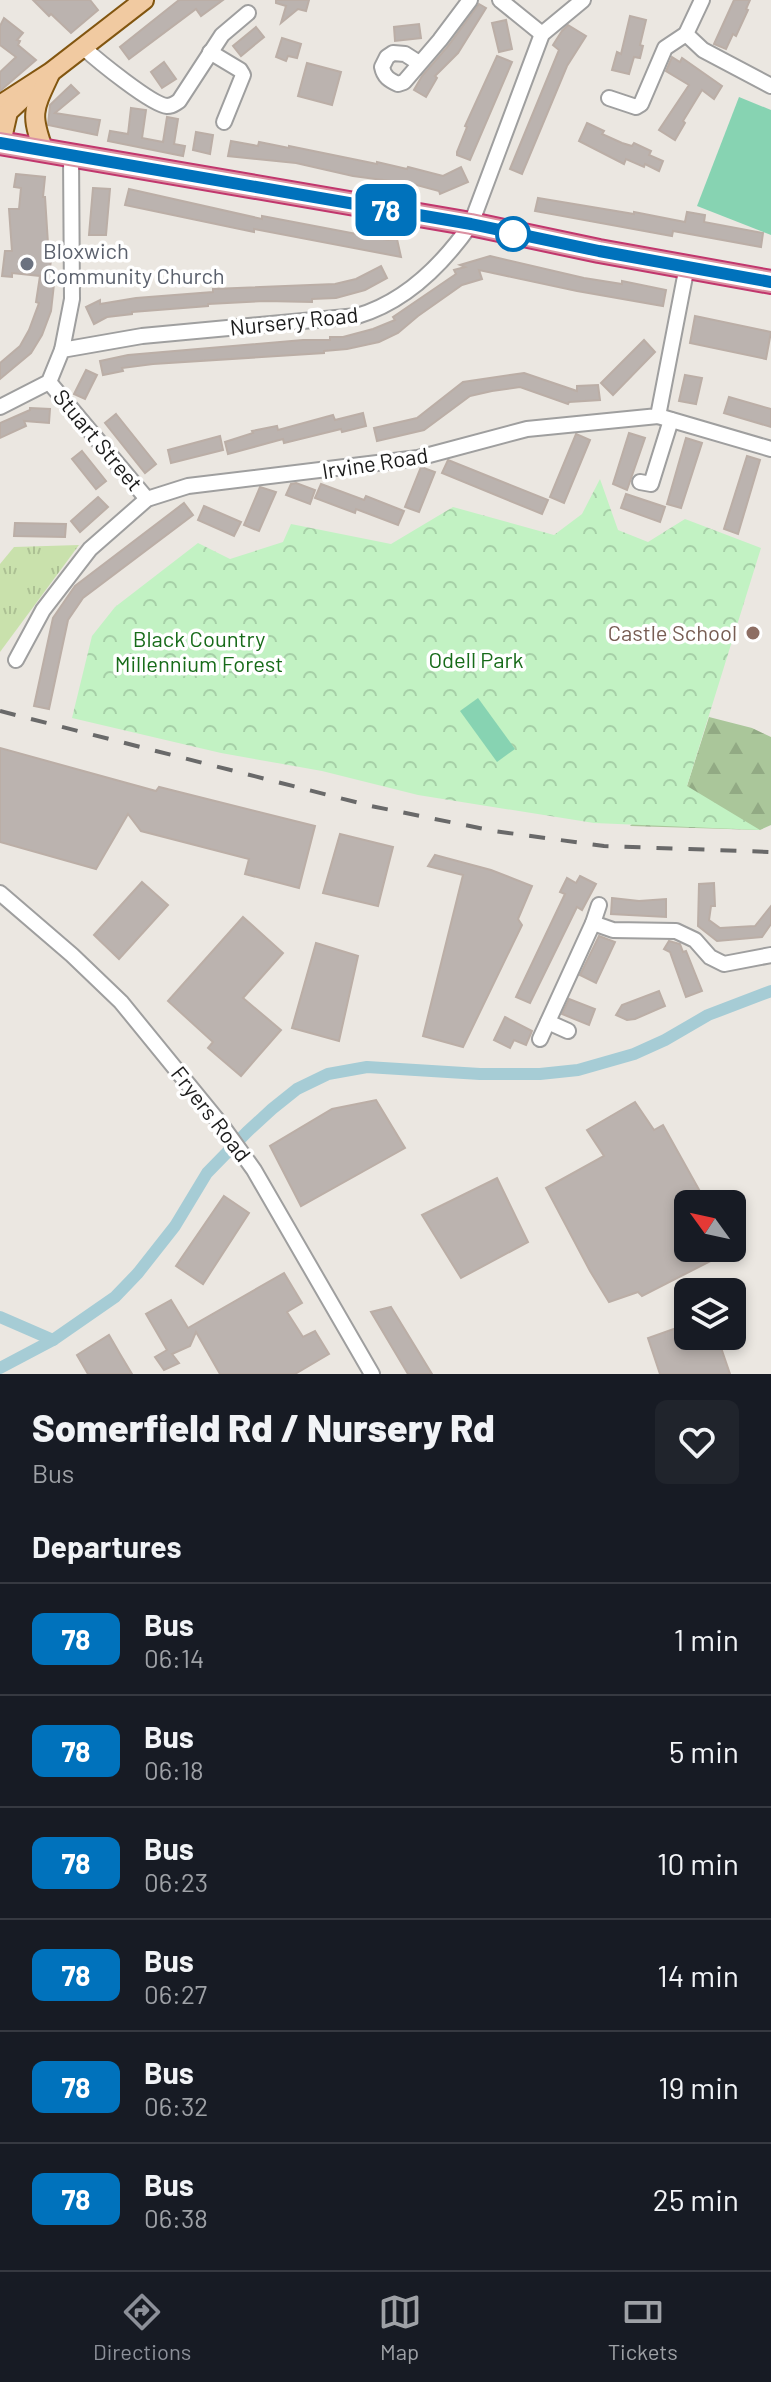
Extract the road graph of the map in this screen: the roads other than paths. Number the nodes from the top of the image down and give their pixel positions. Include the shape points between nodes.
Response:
1 (144, 0) edge
2 (470, 0) edge
3 (500, 0) edge
4 (583, 0) edge
5 (702, 0) edge
6 (248, 13) dead end
7 (542, 34) junction
8 (686, 34) junction
9 (84, 48) junction
10 (210, 52) junction
11 (419, 63) dead end
12 (51, 72) junction
13 (771, 86) edge
14 (609, 98) dead end
15 (0, 105) edge
16 (224, 122) dead end
17 (0, 143) edge
18 (44, 151) junction
19 (71, 155) junction
20 (471, 224) junction
21 (687, 266) junction
22 (771, 282) edge
23 (62, 350) junction
24 (49, 382) junction
25 (0, 407) edge
26 (664, 418) junction
27 (771, 449) edge
28 (652, 485) dead end
29 (147, 499) junction
30 (16, 660) dead end
31 (0, 893) edge
32 (599, 905) dead end
33 (593, 923) junction
34 (771, 955) edge
35 (548, 1022) junction
36 (568, 1031) dead end
37 (540, 1039) dead end
38 (372, 1374) edge

1 - 9 main road
2 - 11 street
3 - 7 street
4 - 7 street, Nursery Road
5 - 8 street
6 - 10 street
7 - 20 street, Nursery Road
8 - 13 street via 703,50
8 - 14 street via 665,48 641,104
9 - 10 street via 165,106 179,101
9 - 12 main road
10 - 16 street via 243,75
12 - 15 main road
12 - 17 main road via 8,112
12 - 18 main road via 34,123
17 - 18 highway
18 - 19 highway
19 - 20 highway
19 - 23 street via 72,299
20 - 21 highway
20 - 23 street, Nursery Road via 424,278 357,316 142,336
21 - 22 highway
21 - 26 street
23 - 24 street
24 - 25 street
24 - 29 street, Stuart Street
26 - 27 street
26 - 28 street
26 - 29 street, Irvine Road via 527,429 418,458 188,486
29 - 30 street, Irvine Road via 90,549 43,610
31 - 38 street, Fryers Road via 121,1002 223,1127 254,1170
32 - 33 street
33 - 34 street via 613,930 676,931 724,964
33 - 35 street
35 - 36 street
35 - 37 street

